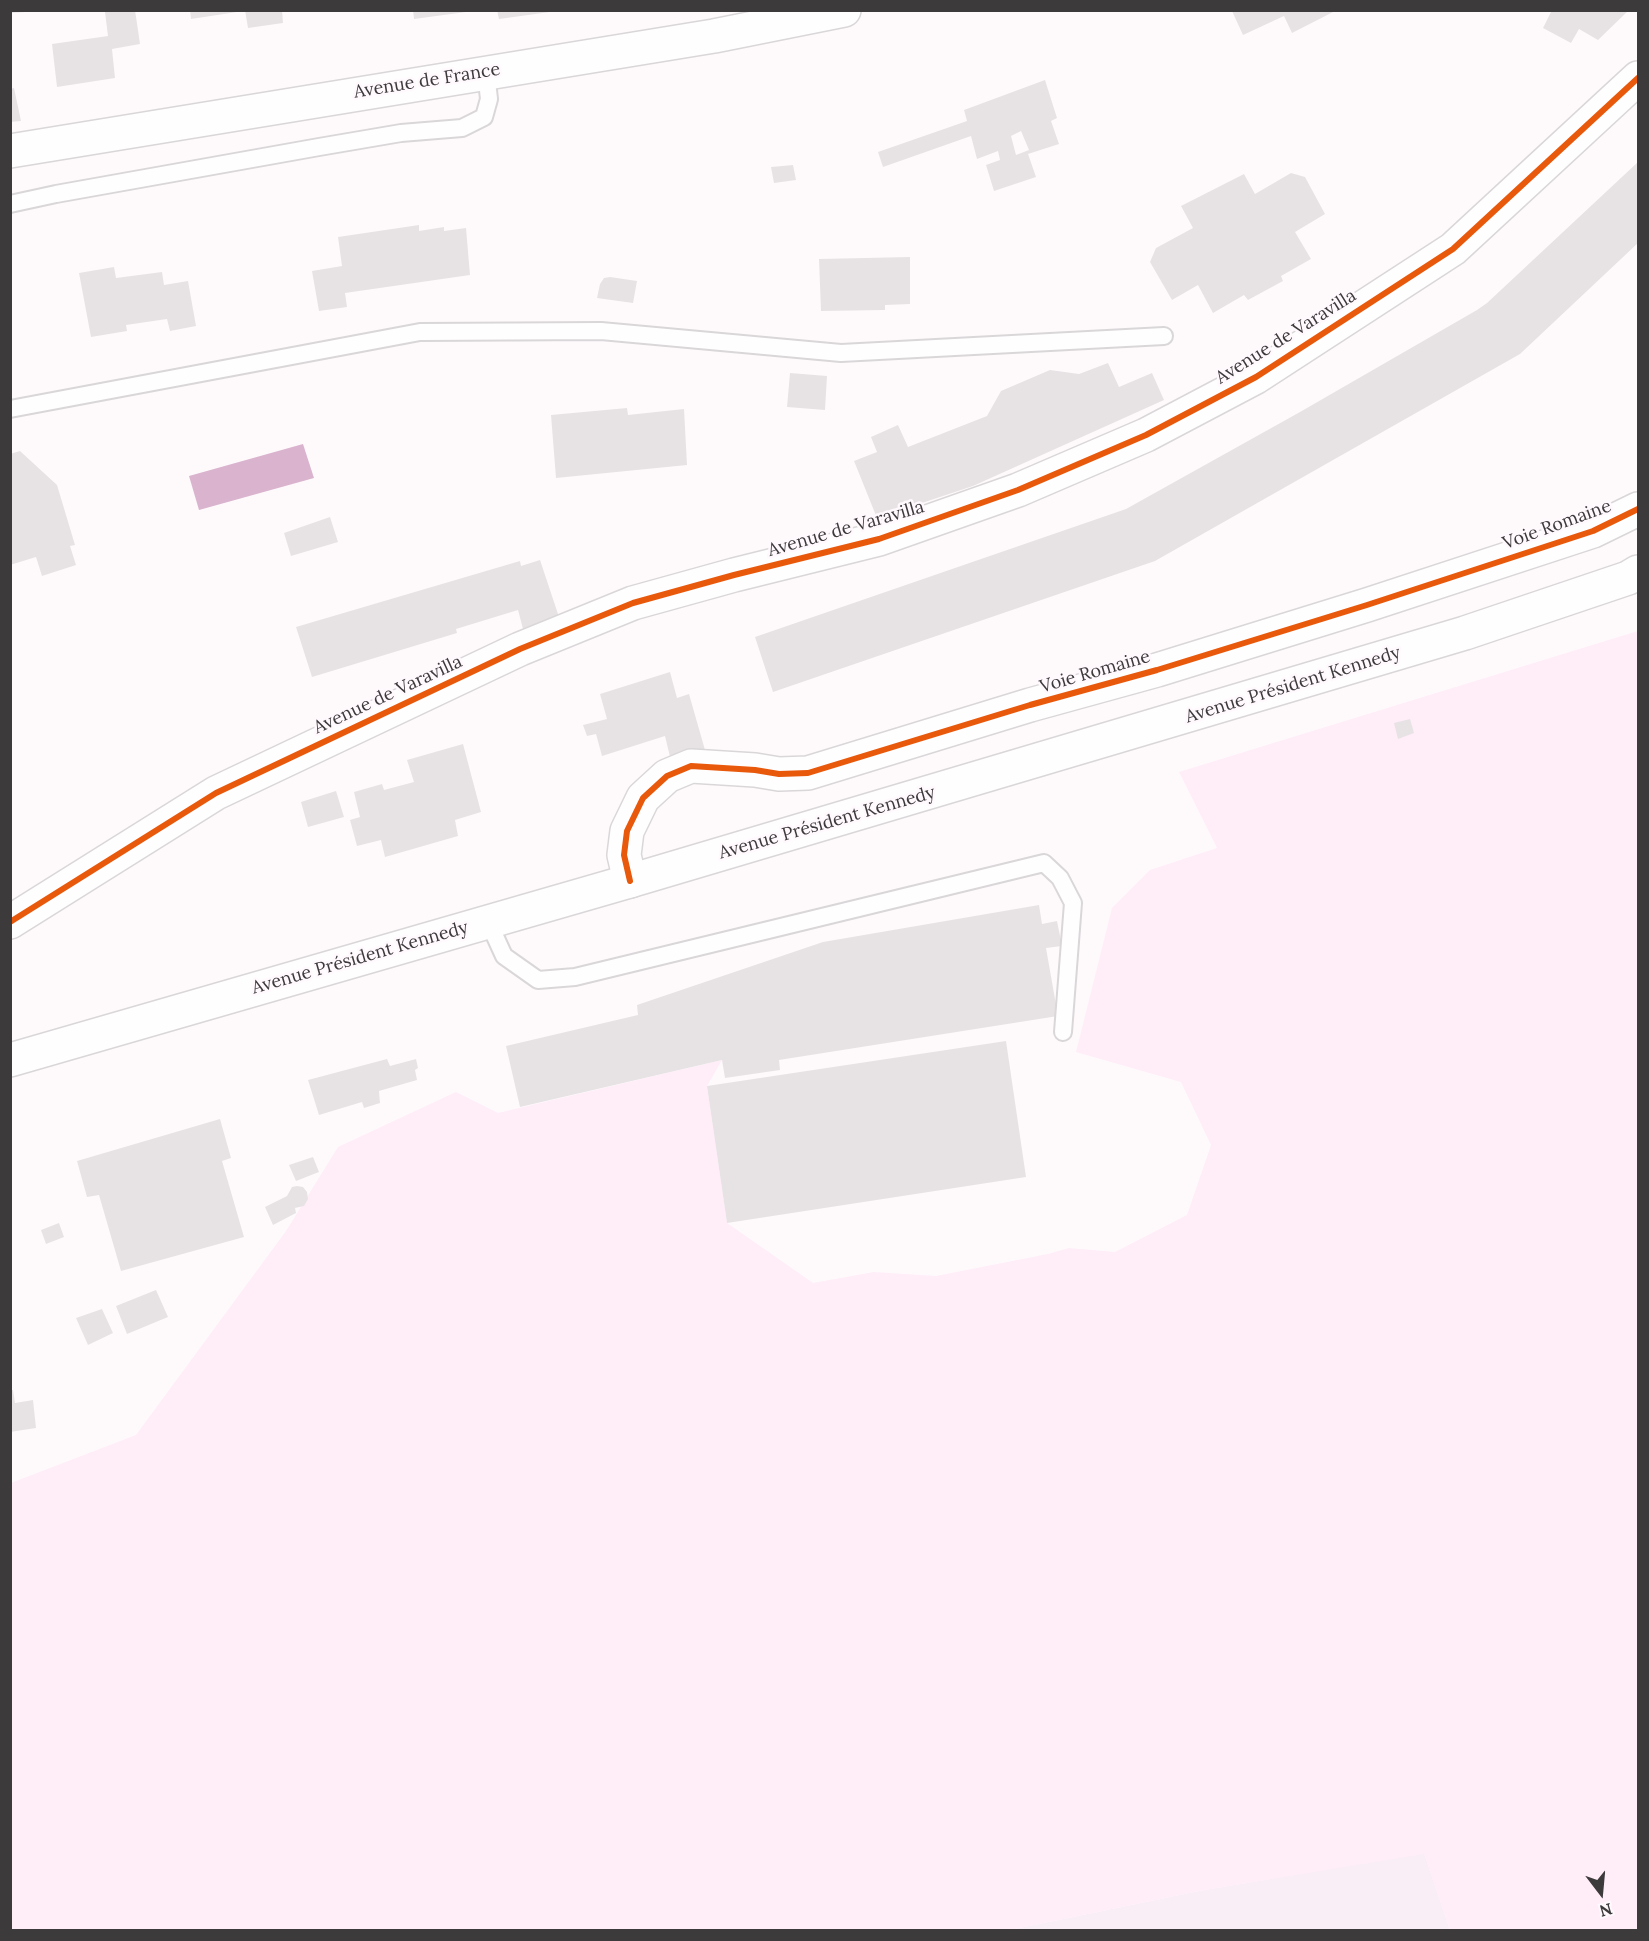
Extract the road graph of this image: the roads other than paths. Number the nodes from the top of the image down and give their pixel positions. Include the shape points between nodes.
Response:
1 (844, 10) edge
2 (802, 15) edge
3 (486, 72) junction
4 (1638, 78) edge
5 (10, 151) edge
6 (10, 204) edge
7 (1164, 336) dead end
8 (10, 409) edge
9 (1638, 509) edge
10 (1638, 572) edge
11 (630, 881) junction
12 (488, 921) junction
13 (10, 922) edge
14 (1064, 1032) dead end
15 (10, 1060) edge

1 - 2 street, Avenue de France
2 - 3 street, Avenue de France via 714,36
3 - 5 street, Avenue de France
3 - 6 lane via 489,99 484,117 462,128 401,133
4 - 13 street, Avenue de Varavilla via 1453,249 1256,377 1146,435 1018,490 879,539 633,603 520,649 216,793
7 - 8 lane via 841,353 601,331 420,332
9 - 11 street, Voie Romaine via 1593,531 1367,605 808,773 691,766 668,776 643,798 627,831 624,855
10 - 11 street, Avenue Président Kennedy via 1465,633
11 - 12 street, Avenue Président Kennedy
12 - 14 lane via 504,956 538,980 575,977 1044,862 1060,878 1073,903
12 - 15 street, Avenue Président Kennedy

